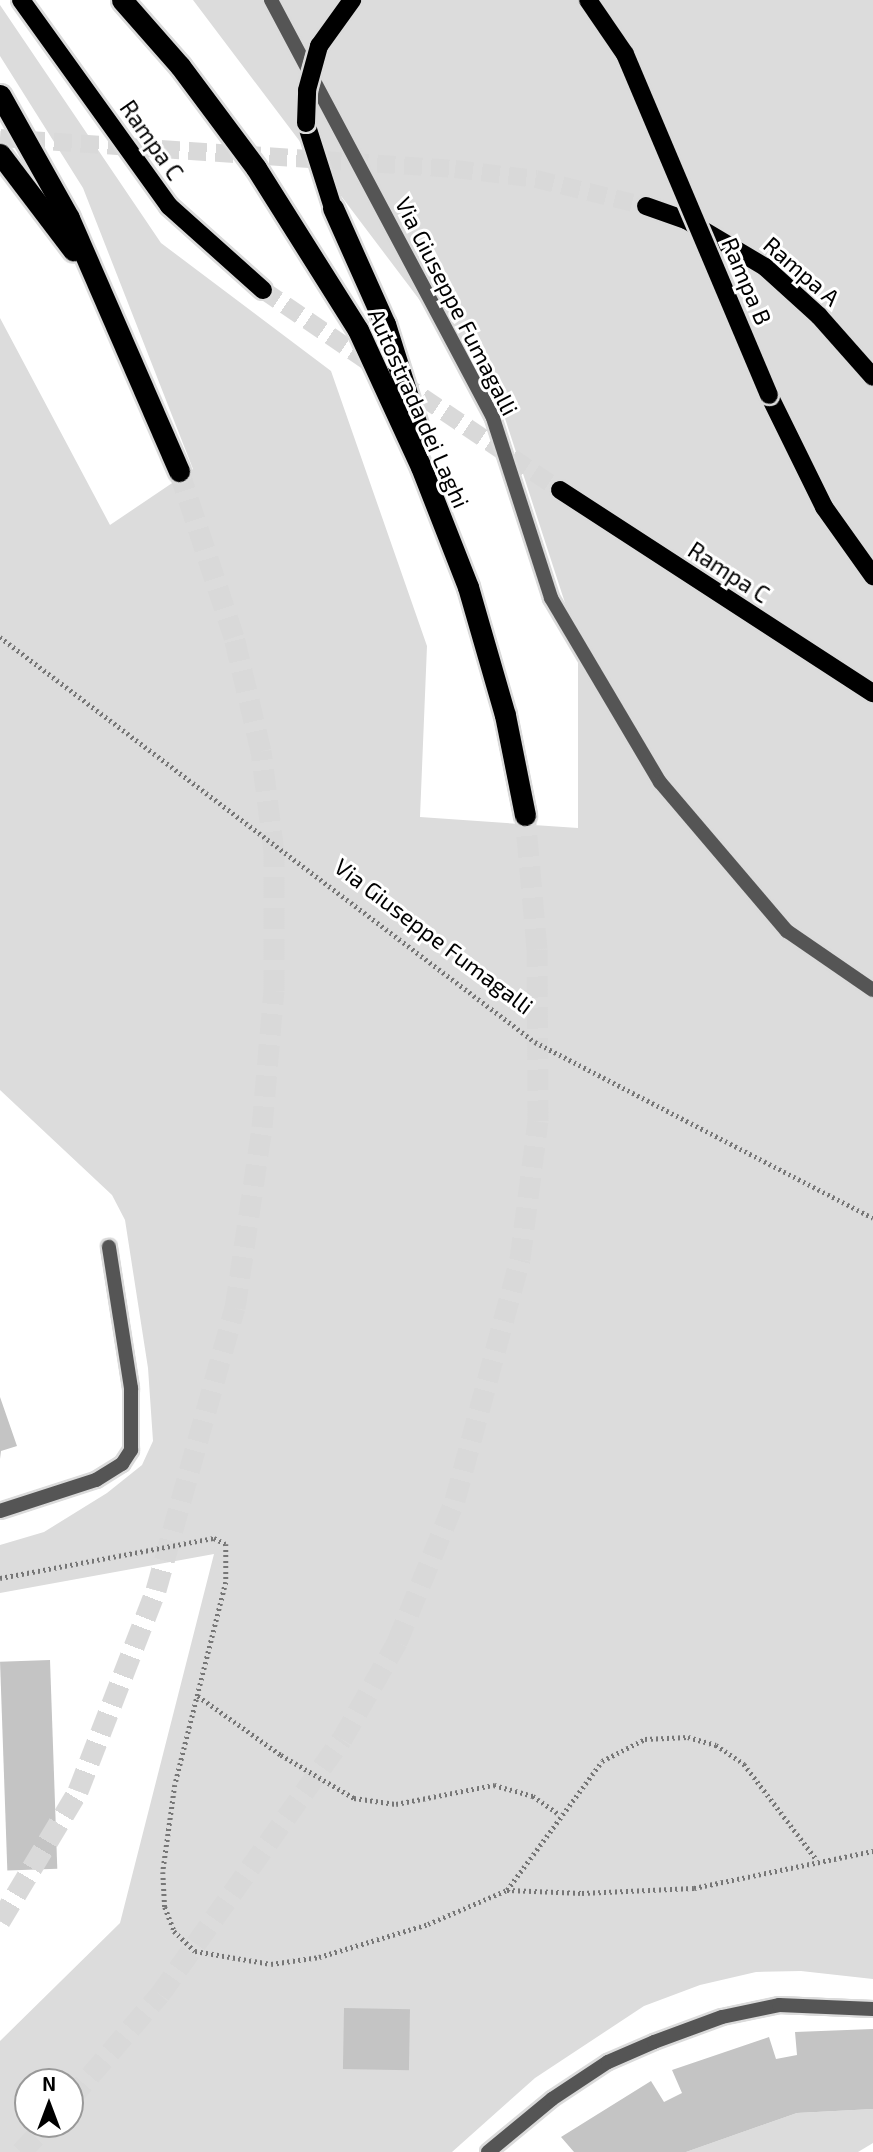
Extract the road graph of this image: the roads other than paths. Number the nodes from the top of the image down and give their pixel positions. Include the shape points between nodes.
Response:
1 (20, 0) edge
2 (122, 0) edge
3 (271, 0) edge
4 (352, 0) edge
5 (588, 0) edge
6 (0, 94) edge
7 (0, 154) edge
8 (646, 206) tunnel mouth
9 (333, 208) joint
10 (98, 286) junction
11 (263, 290) tunnel mouth
12 (873, 377) edge
13 (179, 471) tunnel mouth
14 (560, 490) tunnel mouth
15 (873, 576) edge
16 (468, 587) junction
17 (873, 693) edge
18 (525, 814) tunnel mouth
19 (873, 990) edge
20 (109, 1247) dead end
21 (0, 1511) edge
22 (873, 2009) edge
23 (488, 2152) edge

1 - 11 main road, Rampa C via 169,206
2 - 16 highway, Autostrada dei Laghi via 180,66 256,168 331,284 390,396
3 - 19 street, Via Giuseppe Fumagalli via 493,418 551,598 660,782 787,931
4 - 9 main road, bridge via 319,46 307,90 306,123
5 - 15 main road, Rampa B, bridge via 625,54 769,395 824,507
6 - 10 highway via 69,218
7 - 10 highway
8 - 12 main road, Rampa A via 685,220 765,267 819,316
9 - 16 highway via 385,324
10 - 13 highway
14 - 17 main road, Rampa C
16 - 18 highway, Autostrada dei Laghi via 505,715
20 - 21 street via 131,1388 131,1450 122,1464 96,1480
22 - 23 street via 779,2006 722,2017 654,2042 608,2063 552,2099

